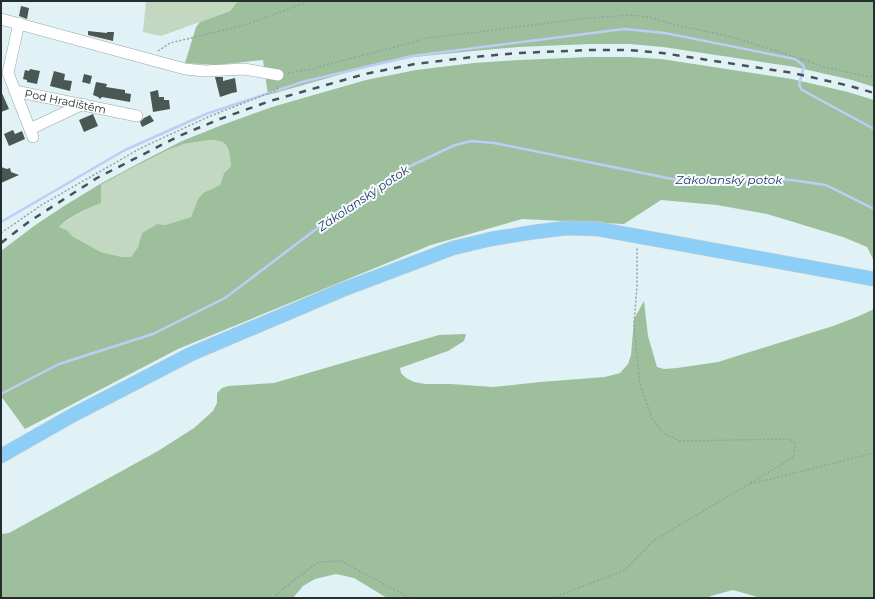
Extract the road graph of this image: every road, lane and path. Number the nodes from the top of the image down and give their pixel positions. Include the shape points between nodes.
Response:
1 (307, 1) edge
2 (1, 19) edge
3 (19, 23) junction
4 (154, 55) dead end
5 (874, 77) edge
6 (278, 80) junction
7 (15, 90) junction
8 (83, 104) junction
9 (137, 116) dead end
10 (1, 233) edge
11 (638, 236) junction
12 (874, 279) edge
13 (874, 453) edge
14 (1, 456) edge
15 (748, 484) junction
16 (273, 598) edge
17 (410, 598) edge
18 (552, 598) edge

1 - 4 path via 245,25 170,43
2 - 3 street
3 - 6 street via 185,69 205,71 244,68
3 - 7 street, Pod Hradištěm via 8,73
5 - 6 path via 825,67 728,36 649,17 630,15 578,18 428,38 312,68
6 - 10 path via 277,90 208,117 141,148 43,204
7 - 8 street, Pod Hradištěm
7 - 8 street via 32,133
8 - 9 street, Pod Hradištěm
11 - 12 main road
11 - 14 main road via 598,229 567,228 491,239 453,248 342,290 191,354
11 - 15 path via 634,324 640,384 652,418 663,433 680,441 790,438 795,444 794,457
13 - 15 path
15 - 18 path via 653,541 626,570
16 - 17 path via 319,562 341,561

